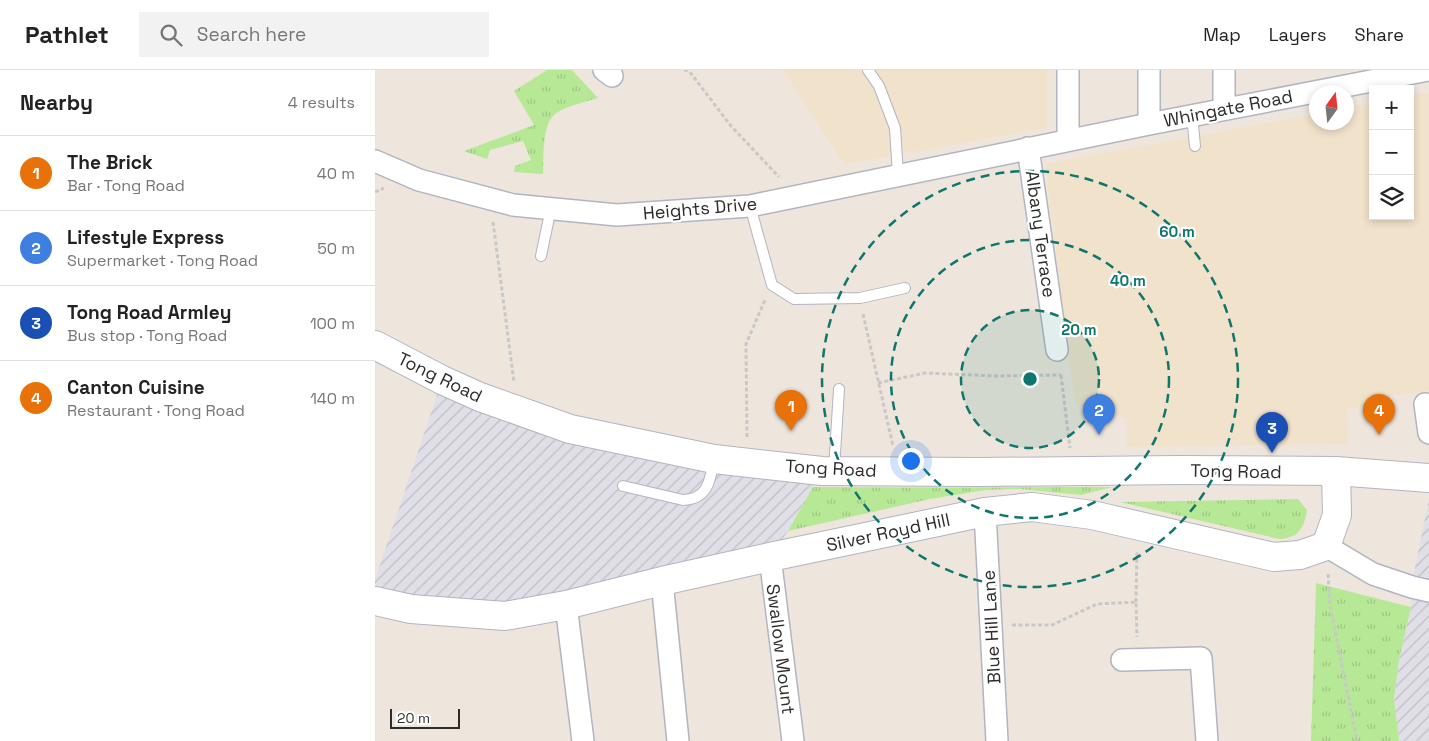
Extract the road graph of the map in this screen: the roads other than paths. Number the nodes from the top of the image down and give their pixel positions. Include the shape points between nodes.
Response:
1 (867, 70) edge
2 (1068, 70) edge
3 (1149, 70) edge
4 (1224, 70) edge
5 (1428, 70) edge
6 (1224, 109) junction
7 (1192, 115) junction
8 (1149, 124) junction
9 (1069, 140) junction
10 (1195, 146) dead end
11 (1028, 148) junction
12 (375, 161) edge
13 (898, 175) junction
14 (750, 206) junction
15 (551, 208) junction
16 (541, 256) dead end
17 (905, 288) dead end
18 (375, 345) edge
19 (1057, 350) road end
20 (839, 390) dead end
21 (1425, 404) dead end
22 (1429, 432) edge
23 (714, 459) junction
24 (834, 471) junction
25 (1336, 472) junction
26 (1429, 478) edge
27 (623, 486) dead end
28 (985, 512) junction
29 (1326, 546) junction
30 (770, 557) junction
31 (662, 581) junction
32 (1429, 590) edge
33 (375, 601) edge
34 (566, 605) junction
35 (1130, 660) road end
36 (583, 741) edge
37 (678, 741) edge
38 (793, 741) edge
39 (997, 741) edge
40 (1207, 741) edge

1 - 13 lane via 879,86 895,128
2 - 9 street
3 - 8 street
4 - 6 street
5 - 6 street, Whingate Road
6 - 7 street, Whingate Road
7 - 8 street, Whingate Road
7 - 10 lane
8 - 9 street, Whingate Road
9 - 11 street, Whingate Road
11 - 13 street, Heights Drive
11 - 19 street, Albany Terrace
12 - 15 street, Heights Drive via 419,180 490,199 513,205
13 - 14 street, Heights Drive
14 - 15 street, Heights Drive via 617,215
14 - 17 lane via 772,286 794,299 859,298
15 - 16 lane
18 - 23 main road, Tong Road via 479,397 570,429
20 - 24 lane
21 - 22 street
23 - 24 main road, Tong Road
23 - 27 lane via 707,487 690,500
24 - 25 main road, Tong Road
25 - 26 main road, Tong Road
25 - 29 main road via 1337,515
28 - 29 main road, Silver Royd Hill via 1032,507 1092,515 1274,557 1300,555
28 - 30 main road, Silver Royd Hill
28 - 39 street, Blue Hill Lane
29 - 32 street via 1373,574
30 - 31 main road, Silver Royd Hill
30 - 38 street, Swallow Mount
31 - 34 main road, Silver Royd Hill
31 - 37 street
33 - 34 main road, Silver Royd Hill via 411,609 505,616
34 - 36 street
35 - 40 street via 1201,658

